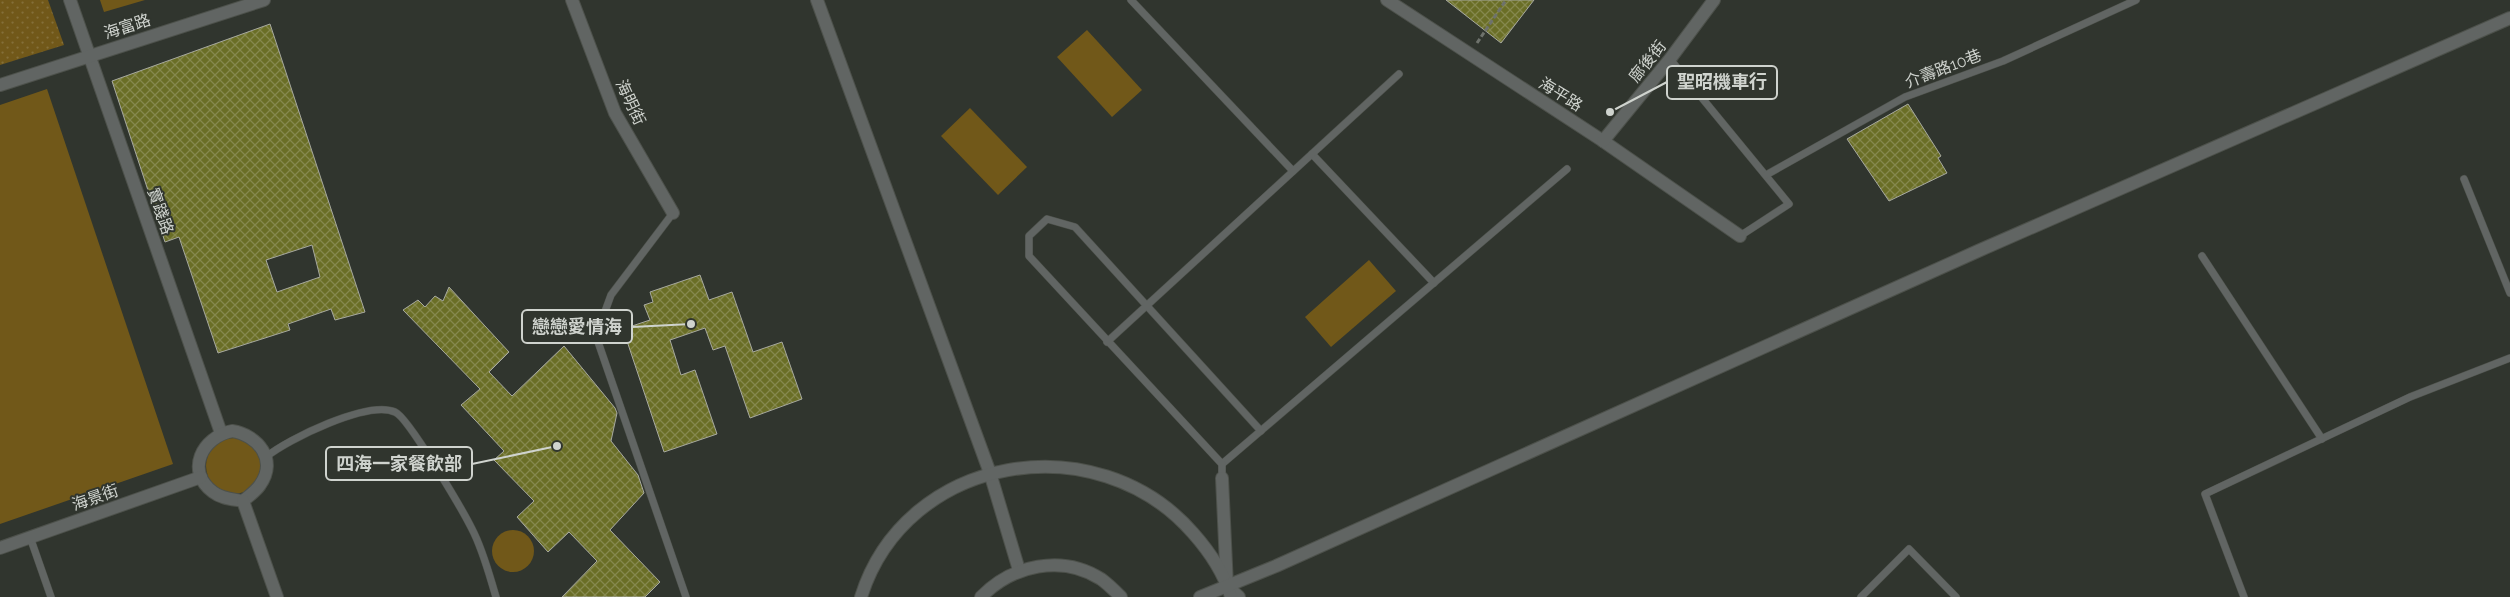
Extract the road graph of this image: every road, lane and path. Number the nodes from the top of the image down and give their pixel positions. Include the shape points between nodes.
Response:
1 (70, 0) edge
2 (264, 0) edge
3 (572, 0) edge
4 (817, 0) edge
5 (1130, 0) edge
6 (1387, 0) edge
7 (1506, 0) edge
8 (1714, 0) edge
9 (2136, 0) edge
10 (2510, 18) edge
11 (89, 55) junction
12 (1469, 55) junction
13 (1670, 59) junction
14 (1399, 74) dead end
15 (0, 85) edge
16 (1603, 141) junction
17 (1312, 154) junction
18 (1567, 169) dead end
19 (1293, 171) junction
20 (1766, 175) junction
21 (2464, 180) dead end
22 (673, 212) joint
23 (1740, 236) joint
24 (2202, 256) dead end
25 (1434, 283) junction
26 (2510, 293) edge
27 (1146, 306) junction
28 (1107, 342) junction
29 (2510, 358) edge
30 (1261, 431) junction
31 (221, 434) junction
32 (2322, 439) junction
33 (266, 457) junction
34 (1222, 464) junction
35 (990, 473) junction
36 (201, 477) junction
37 (1222, 478) joint
38 (243, 501) junction
39 (30, 537) junction
40 (0, 548) edge
41 (1020, 570) junction
42 (1229, 591) edge
43 (51, 597) edge
44 (277, 597) edge
45 (496, 597) edge
46 (686, 597) edge
47 (861, 597) edge
48 (981, 597) edge
49 (1121, 597) edge
50 (1200, 597) edge
51 (1240, 597) edge
52 (1861, 597) edge
53 (1956, 597) edge
54 (2244, 597) edge

1 - 11 street, 實踐路
2 - 11 street, 海富路
3 - 22 street, 海明街 via 615,113
4 - 35 street
5 - 19 lane
6 - 12 street, 海平路
7 - 12 path
8 - 13 street, 廍後街
9 - 20 lane, 介壽路10巷 via 2003,61 1905,97
10 - 42 street via 1969,255
11 - 15 street, 海富路
11 - 31 street, 實踐路
12 - 16 street, 海平路
13 - 16 street, 廍後街
13 - 20 lane
14 - 17 lane
16 - 23 street, 海平路
17 - 19 lane
17 - 25 lane
18 - 25 lane
19 - 27 lane
20 - 23 lane via 1789,204
21 - 26 lane
22 - 46 lane via 610,295 596,336
24 - 32 lane
25 - 30 lane
27 - 28 lane
27 - 28 lane via 1075,228 1046,219 1029,236 1029,256
27 - 30 lane
28 - 34 lane
29 - 32 lane via 2410,397
30 - 34 lane
31 - 33 street via 232,431 253,438
31 - 36 street via 212,439 200,456
32 - 54 lane via 2205,494
33 - 38 street via 265,477
33 - 45 lane via 282,444 351,414 382,408 397,412 413,432 473,530
34 - 37 lane
35 - 41 street
35 - 42 street via 1030,466 1071,467 1111,476 1148,494 1181,519 1208,550
35 - 47 street via 958,486 928,504 902,528 881,555
36 - 38 street via 214,493
36 - 39 street, 海景街
37 - 42 street
38 - 44 street
39 - 40 street, 海景街
39 - 43 lane
41 - 48 street via 994,584
41 - 49 street via 1047,565 1075,568 1101,579
42 - 50 street
42 - 51 street
52 - 53 lane via 1909,550

